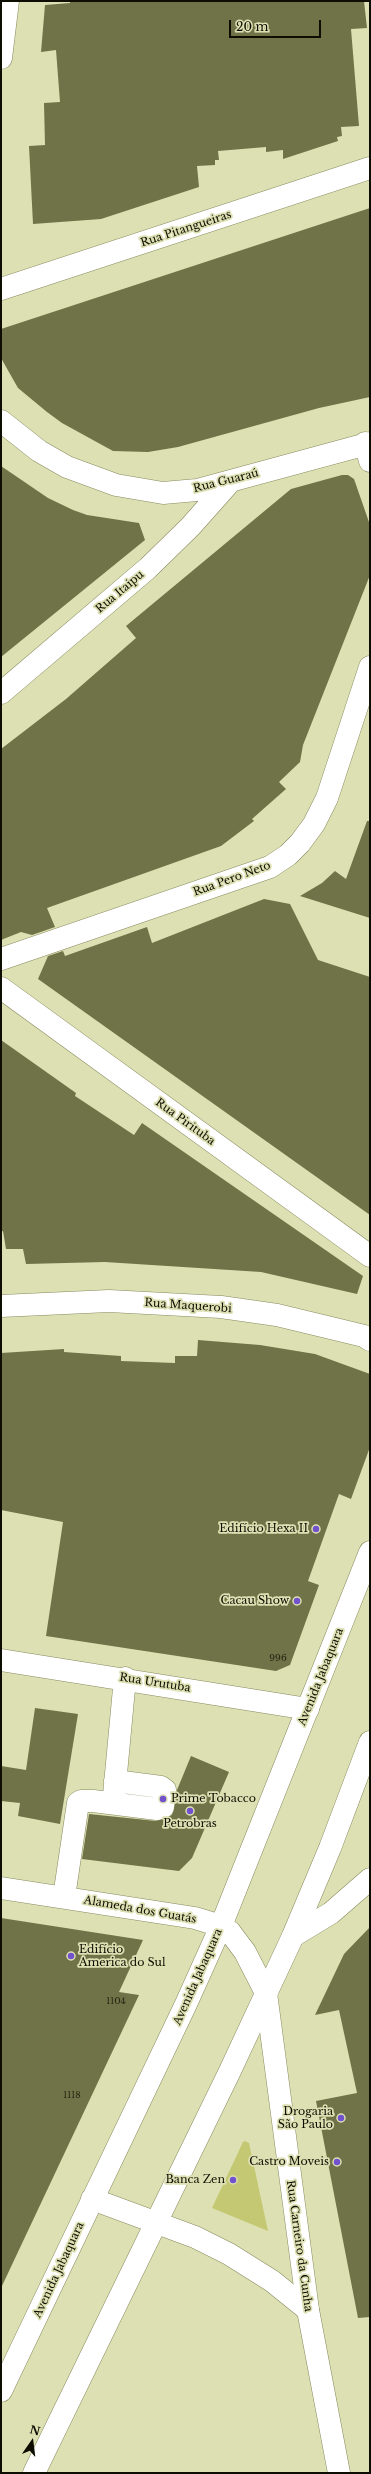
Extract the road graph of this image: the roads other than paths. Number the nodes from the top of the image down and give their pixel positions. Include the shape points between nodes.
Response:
1 (8, 1) edge
2 (1, 58) edge
3 (370, 168) edge
4 (1, 289) edge
5 (1, 421) edge
6 (368, 449) edge
7 (230, 482) junction
8 (370, 667) edge
9 (1, 693) edge
10 (1, 959) edge
11 (1, 988) edge
12 (370, 1256) edge
13 (1, 1306) edge
14 (368, 1333) edge
15 (370, 1552) edge
16 (1, 1660) edge
17 (125, 1678) junction
18 (308, 1709) junction
19 (370, 1742) edge
20 (115, 1781) junction
21 (113, 1803) junction
22 (370, 1879) edge
23 (1, 1888) edge
24 (64, 1897) junction
25 (221, 1926) junction
26 (293, 1936) junction
27 (266, 1993) junction
28 (92, 2200) junction
29 (157, 2222) junction
30 (308, 2310) junction
31 (1, 2391) edge
32 (34, 2473) edge
33 (339, 2473) edge

1 - 2 street
3 - 4 street, Rua Pitangueiras
5 - 7 street, Rua Guaraú via 39,450 67,467 116,485 163,493 197,490
6 - 7 street, Rua Guaraú
7 - 9 street, Rua Itaipu via 190,527 148,568
8 - 10 street, Rua Pero Neto via 327,798 314,824 288,855 270,867
11 - 12 street, Rua Pirituba
13 - 14 street, Rua Maquerobi via 109,1302 222,1307
15 - 18 street, Avenida Jabaquara
16 - 17 street, Rua Urutuba
17 - 18 street, Rua Urutuba
17 - 20 street
18 - 25 street, Avenida Jabaquara
19 - 26 street
20 - 21 street
20 - 21 street via 161,1787 165,1790 163,1807 158,1809
21 - 24 street via 78,1803
22 - 26 street via 331,1913
23 - 24 street, Alameda dos Guatás
24 - 25 street, Alameda dos Guatás via 195,1918
25 - 27 street, Alameda dos Guatás via 237,1939
25 - 28 street, Avenida Jabaquara
26 - 27 street
27 - 29 street
27 - 30 street, Rua Carneiro da Cunha
28 - 29 street
28 - 31 street, Avenida Jabaquara
29 - 30 street via 229,2254 272,2281
29 - 32 street
30 - 33 street, Rua Carneiro da Cunha

